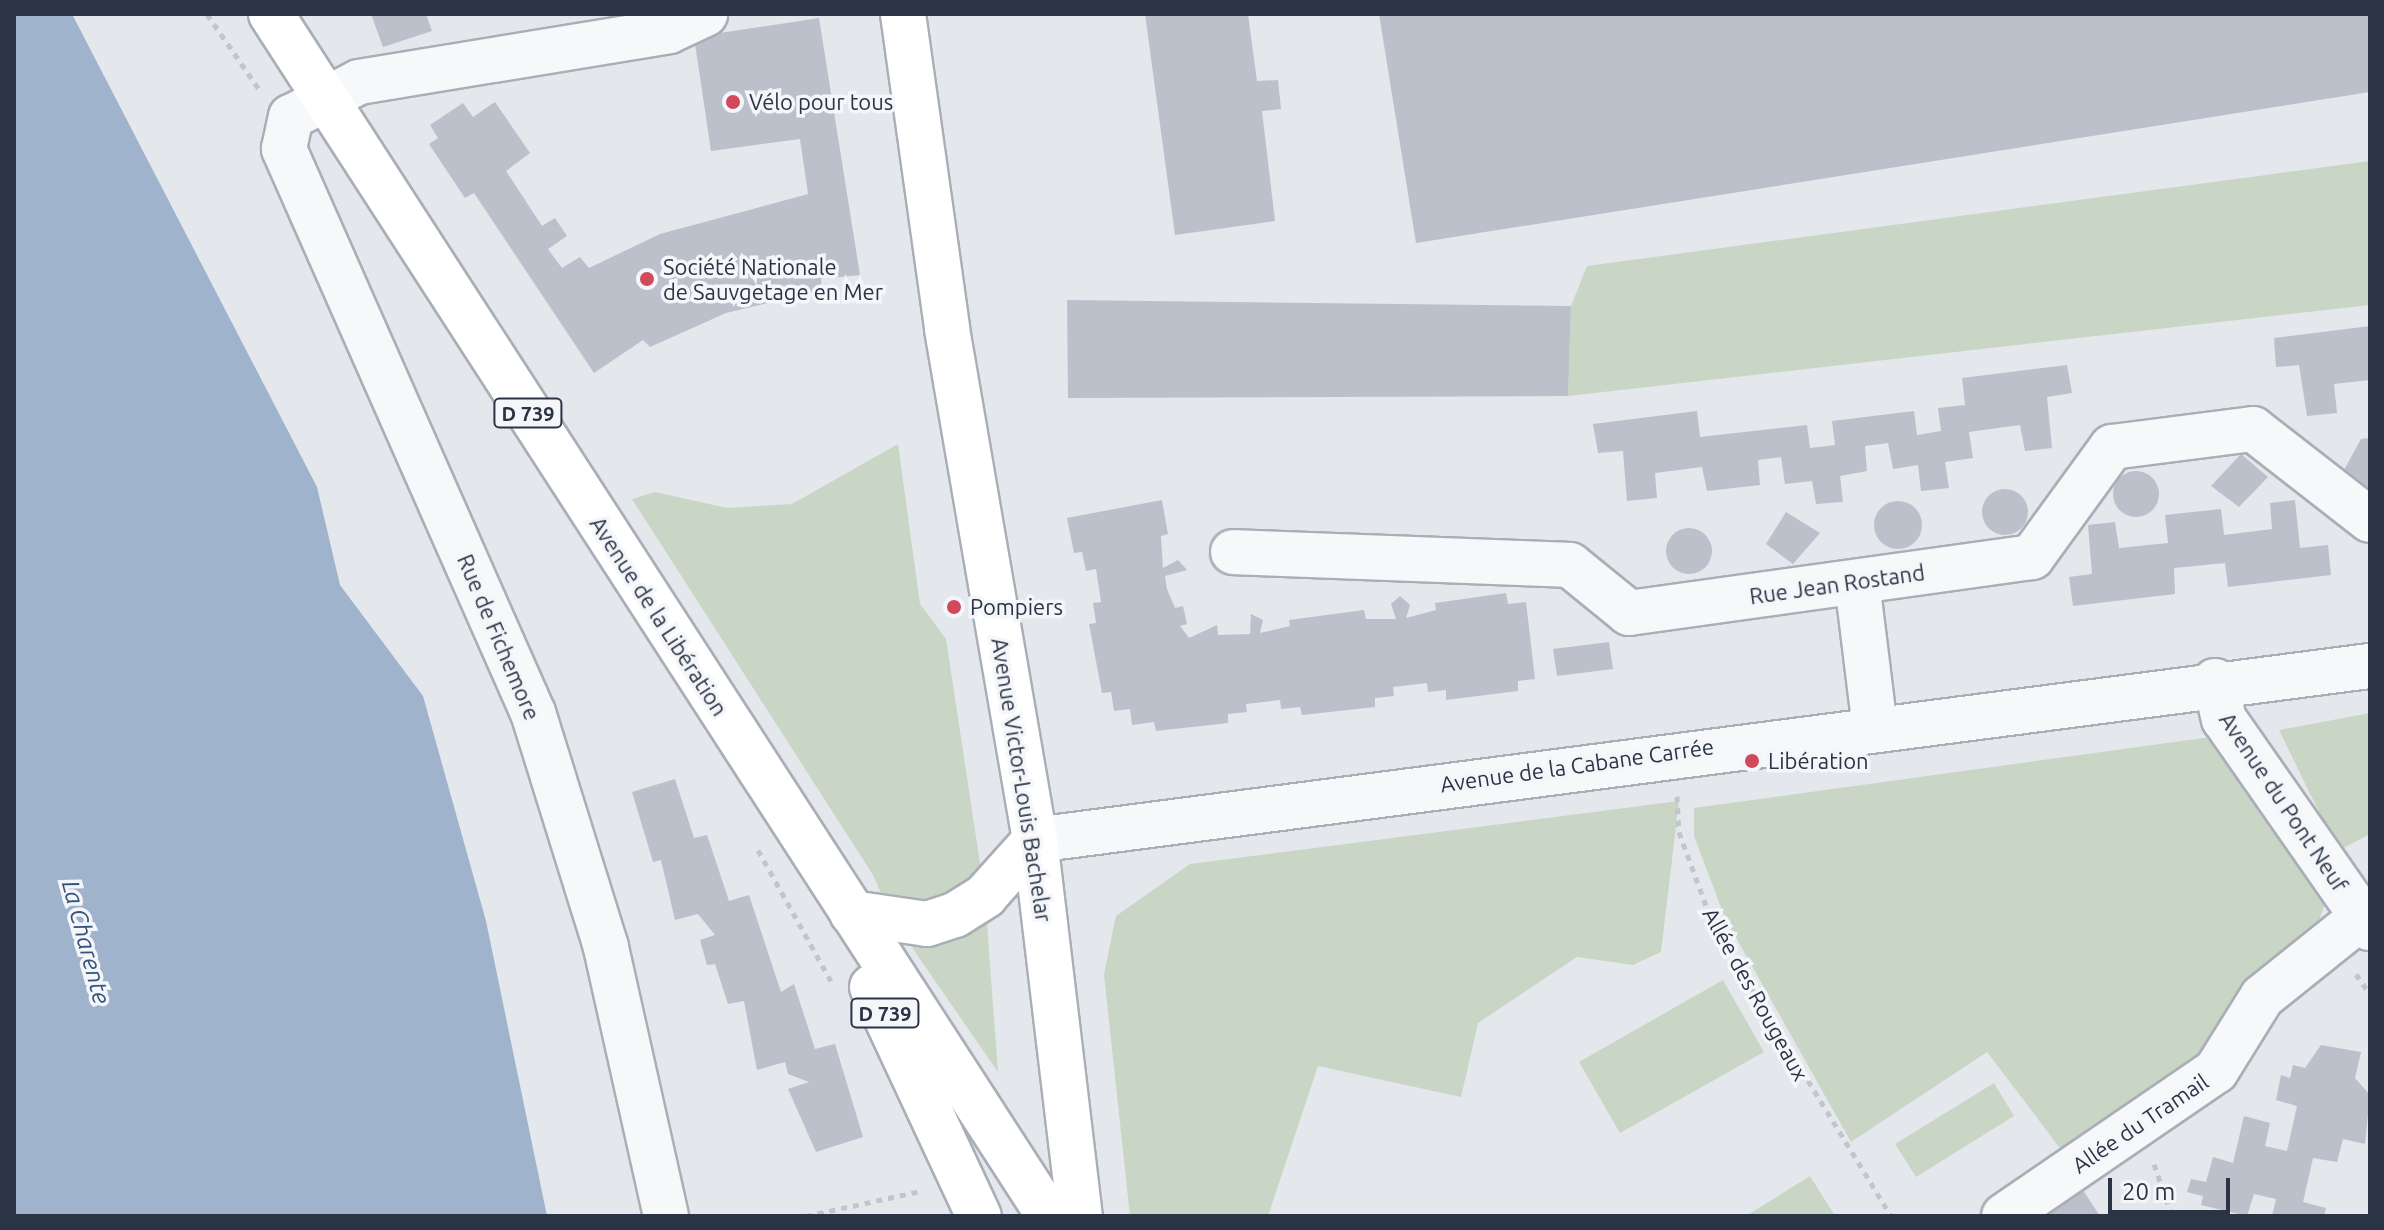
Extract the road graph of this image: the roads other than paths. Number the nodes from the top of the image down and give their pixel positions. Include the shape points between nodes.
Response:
1 (271, 14) edge
2 (705, 14) edge
3 (903, 14) edge
4 (325, 99) junction
5 (2370, 520) edge
6 (1233, 552) dead end
7 (1857, 582) junction
8 (2370, 666) edge
9 (2215, 681) junction
10 (1875, 728) junction
11 (786, 812) junction
12 (1035, 840) junction
13 (852, 913) junction
14 (2366, 923) edge
15 (666, 1216) edge
16 (979, 1216) edge
17 (1049, 1216) edge
18 (1080, 1216) edge
19 (2004, 1216) edge

1 - 4 main road, Avenue de la Libération / D 739
2 - 4 street via 669,31 359,82
3 - 12 main road, Avenue Victor-Louis Bachelar via 947,329
4 - 11 main road, Avenue de la Libération / D 739
4 - 15 street, Rue de Fichemore via 291,117 284,149 533,713 606,947
5 - 7 street, Rue Jean Rostand via 2253,429 2112,447 2032,557
6 - 7 street, Rue Jean Rostand via 1570,565 1629,613
7 - 10 street
8 - 9 street, Avenue du Pont Neuf
9 - 10 street, Avenue de la Cabane Carrée
9 - 14 street, Avenue du Pont Neuf via 2224,719
10 - 12 street, Avenue de la Cabane Carrée
11 - 13 main road, Avenue de la Libération / D 739
11 - 16 main road, D 739
12 - 13 main road via 985,896 955,915 927,924
12 - 18 main road, Avenue Victor-Louis Bachelar
13 - 17 main road, Avenue de la Libération / D 739
14 - 19 street, Allée du Tramail via 2262,997 2216,1071

